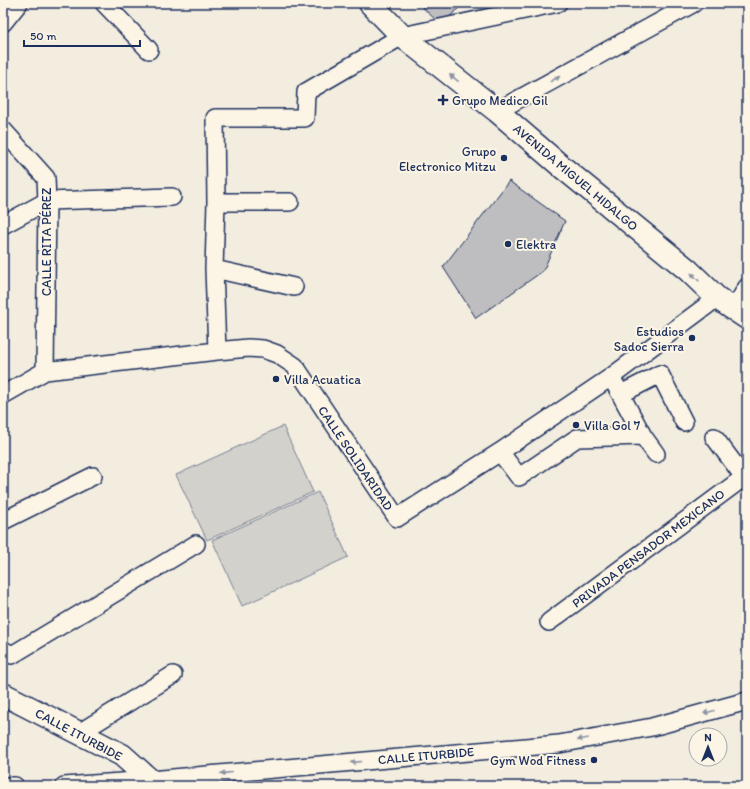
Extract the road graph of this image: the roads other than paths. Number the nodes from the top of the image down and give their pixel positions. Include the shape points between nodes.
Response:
1 (19, 3) edge
2 (104, 3) edge
3 (370, 3) edge
4 (558, 3) edge
5 (694, 3) edge
6 (3, 23) edge
7 (402, 36) junction
8 (149, 50) dead end
9 (496, 111) junction
10 (3, 130) edge
11 (172, 197) dead end
12 (47, 201) junction
13 (216, 202) junction
14 (290, 202) dead end
15 (3, 225) edge
16 (214, 269) junction
17 (294, 287) dead end
18 (747, 287) edge
19 (733, 308) edge
20 (217, 352) junction
21 (45, 371) junction
22 (611, 377) junction
23 (621, 394) junction
24 (3, 395) edge
25 (684, 422) dead end
26 (643, 436) junction
27 (714, 437) dead end
28 (500, 452) junction
29 (656, 454) dead end
30 (93, 476) dead end
31 (746, 476) edge
32 (3, 521) edge
33 (196, 544) dead end
34 (548, 622) dead end
35 (3, 650) edge
36 (172, 675) dead end
37 (3, 694) edge
38 (747, 701) edge
39 (79, 733) junction
40 (151, 783) edge
41 (3, 786) edge
42 (15, 786) edge
43 (64, 786) edge

1 - 6 street
2 - 8 street
3 - 7 main road, AVENIDA MIGUEL HIDALGO
4 - 7 street
9 -> 5 street
9 -> 7 main road, AVENIDA MIGUEL HIDALGO
7 - 13 street via 306,92 306,118 215,118
19 -> 9 main road, AVENIDA MIGUEL HIDALGO
10 - 12 street, CALLE RITA PÉREZ via 46,178
11 - 12 street
12 - 15 street
12 - 21 street, CALLE RITA PÉREZ
13 - 14 street
13 - 16 street
16 - 17 street
16 - 20 street
18 - 19 street
19 - 22 street, CALLE SOLIDARIDAD
20 - 21 street, CALLE SOLIDARIDAD
20 - 28 street, CALLE SOLIDARIDAD via 263,349 277,354 294,366 397,518
21 - 24 street
22 - 23 street
22 - 28 street, CALLE SOLIDARIDAD
23 - 25 street via 660,374
23 - 26 street
26 - 28 street via 577,438 519,477
26 - 29 street
27 - 31 street
30 - 32 street
31 - 34 street, PRIVADA PENSADOR MEXICANO
33 - 35 street via 12,655
36 - 39 street
37 - 39 main road, CALLE ITURBIDE
38 -> 40 street, CALLE ITURBIDE via 652,727 559,744
39 - 40 main road, CALLE ITURBIDE via 122,755
40 - 43 street
41 - 42 street

